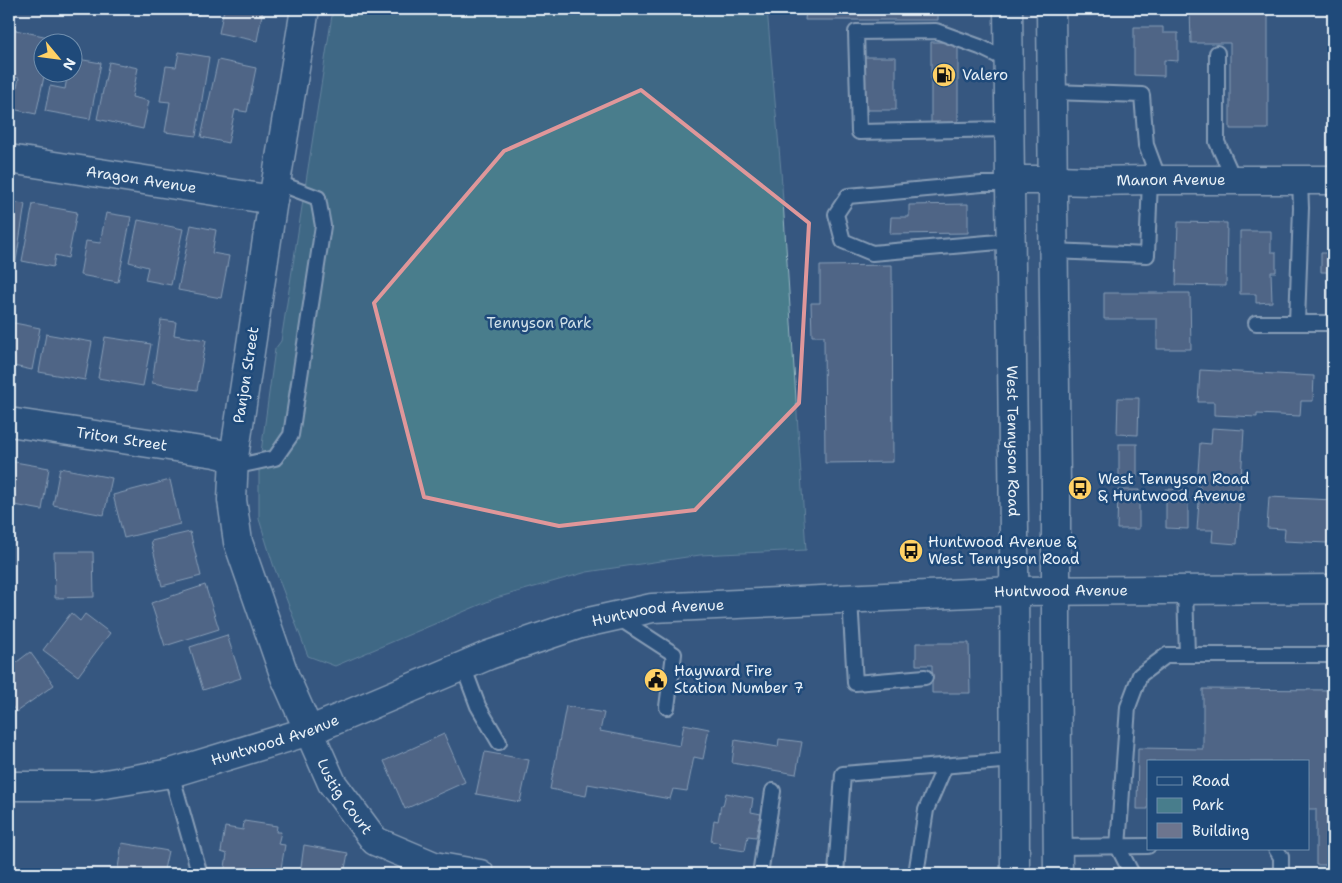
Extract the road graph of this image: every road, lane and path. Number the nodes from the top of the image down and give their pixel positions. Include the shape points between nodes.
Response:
1 (305, 9) edge
2 (1008, 9) edge
3 (1051, 9) edge
4 (1217, 53) dead end
5 (1009, 61) junction
6 (1052, 92) junction
7 (1009, 129) junction
8 (9, 159) edge
9 (1053, 180) junction
10 (1154, 180) junction
11 (1234, 180) junction
12 (1300, 180) junction
13 (1333, 180) edge
14 (1010, 182) junction
15 (274, 191) junction
16 (1010, 241) junction
17 (1054, 251) junction
18 (1256, 323) dead end
19 (1297, 323) junction
20 (1333, 323) edge
21 (9, 422) edge
22 (234, 462) junction
23 (1333, 589) edge
24 (1185, 590) junction
25 (1013, 591) junction
26 (1056, 591) junction
27 (850, 599) junction
28 (617, 616) junction
29 (1187, 655) junction
30 (1333, 656) edge
31 (463, 666) junction
32 (925, 677) dead end
33 (667, 707) dead end
34 (310, 731) junction
35 (499, 742) dead end
36 (1014, 760) junction
37 (946, 766) junction
38 (171, 773) junction
39 (9, 786) edge
40 (774, 791) dead end
41 (1147, 846) edge
42 (1058, 847) junction
43 (1118, 847) junction
44 (1277, 850) edge
45 (197, 874) edge
46 (480, 874) edge
47 (760, 874) edge
48 (836, 874) edge
49 (916, 874) edge
50 (1015, 874) edge
51 (1058, 874) edge
52 (1132, 874) edge
53 (1281, 874) edge

1 - 15 street, Panjon Street
2 - 5 street, West Tennyson Road
3 - 6 street
4 - 11 lane via 1217,142
5 - 7 street, West Tennyson Road
5 - 7 lane via 936,31 856,32 859,132
6 - 9 street
6 - 10 lane via 1142,95 1146,145
7 - 14 street, West Tennyson Road
8 - 15 street, Aragon Avenue
9 - 10 street, Manon Avenue
9 - 14 street, Manon Avenue
9 - 17 street
10 - 11 street, Manon Avenue
10 - 17 lane via 1146,255
11 - 12 street, Manon Avenue
12 - 13 street, Manon Avenue
12 - 19 lane
14 - 16 street, West Tennyson Road
14 - 16 lane via 848,196 836,214 843,242 872,253
15 - 22 street, Panjon Street
15 - 22 lane via 318,198 322,235 291,434 275,458
16 - 25 street, West Tennyson Road
17 - 26 street
18 - 19 lane
19 - 20 lane
21 - 22 street, Triton Street via 215,452
22 - 34 street, Panjon Street via 232,500 238,542 285,677
23 - 24 street, Huntwood Avenue
24 - 26 street, Huntwood Avenue
24 - 29 lane
25 - 26 street, Huntwood Avenue
25 - 27 street, Huntwood Avenue
25 - 36 street, West Tennyson Road
26 - 42 street
27 - 28 street, Huntwood Avenue via 652,608
27 - 32 lane via 855,683
28 - 31 street, Huntwood Avenue via 580,624 489,654
28 - 33 lane via 674,654
29 - 30 lane
29 - 43 lane via 1167,655 1140,675 1128,707
31 - 34 street, Huntwood Avenue
31 - 35 lane via 478,706
34 - 38 street, Huntwood Avenue
34 - 46 street, Lustig Court via 332,783 375,841 434,866
36 - 37 lane
36 - 50 street, West Tennyson Road
37 - 48 lane via 843,774
37 - 49 lane via 926,810
38 - 39 street, Huntwood Avenue via 93,786
38 - 45 lane
40 - 47 lane
41 - 43 lane
42 - 43 lane
42 - 51 street
43 - 52 lane
44 - 53 lane via 1281,857

